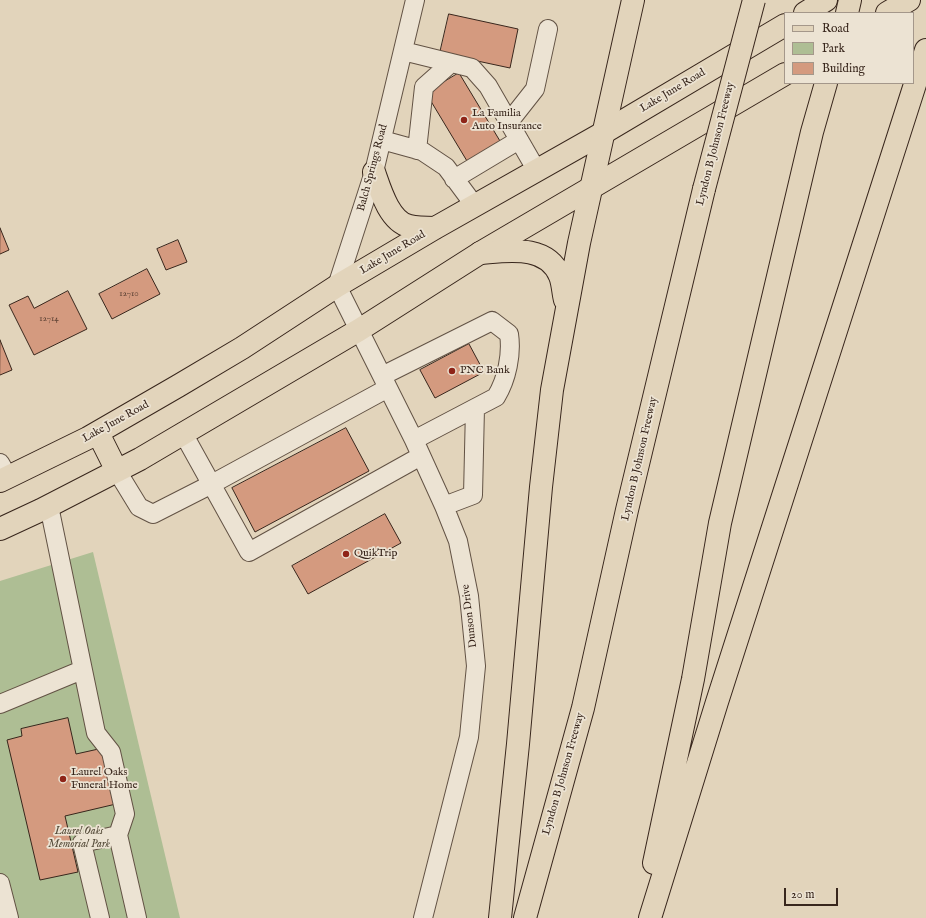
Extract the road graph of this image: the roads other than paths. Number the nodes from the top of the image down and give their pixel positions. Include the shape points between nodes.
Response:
1 (415, 0) edge
2 (633, 0) edge
3 (754, 0) edge
4 (826, 0) edge
5 (850, 0) edge
6 (909, 0) edge
7 (807, 12) edge
8 (847, 12) edge
9 (889, 12) edge
10 (784, 26) edge
11 (548, 29) dead end
12 (926, 50) edge
13 (403, 51) junction
14 (451, 63) junction
15 (784, 75) edge
16 (826, 84) edge
17 (509, 122) junction
18 (603, 133) junction
19 (382, 140) junction
20 (519, 140) junction
21 (417, 150) junction
22 (537, 171) junction
23 (374, 172) junction
24 (454, 178) junction
25 (591, 188) junction
26 (475, 206) junction
27 (434, 228) junction
28 (480, 253) junction
29 (337, 286) junction
30 (566, 310) junction
31 (359, 330) junction
32 (385, 382) junction
33 (475, 408) junction
34 (98, 433) junction
35 (183, 433) junction
36 (418, 448) junction
37 (117, 471) junction
38 (3, 474) edge
39 (210, 485) junction
40 (49, 506) junction
41 (444, 506) junction
42 (0, 529) edge
43 (82, 670) junction
44 (0, 704) edge
45 (118, 834) junction
46 (0, 883) edge
47 (9, 918) edge
48 (100, 918) edge
49 (137, 918) edge
50 (423, 918) edge
51 (500, 918) edge
52 (525, 918) edge
53 (642, 918) edge
54 (650, 918) edge

1 - 13 street, Balch Springs Road
2 - 18 main road
3 - 52 main road, Lyndon B Johnson Freeway, bridge via 704,189 627,510 583,708
4 - 7 main road
5 - 8 main road
6 - 9 main road
10 - 18 main road, Lake June Road
11 - 17 street via 535,89
12 - 54 main road
13 - 14 street
13 - 19 street, Balch Springs Road
14 - 17 street via 472,68 488,86
14 - 21 street via 424,87
15 - 25 main road
16 - 53 main road via 812,132 720,523 693,679
17 - 20 street
18 - 22 main road, Lake June Road
18 - 25 main road
19 - 21 street
19 - 23 street, Balch Springs Road
20 - 22 street
20 - 24 street
21 - 24 street via 446,167
22 - 26 main road, Lake June Road
23 - 27 main road via 392,214 408,226
23 - 29 street, Balch Springs Road
24 - 26 street
25 - 28 main road
25 - 30 main road
26 - 27 main road, Lake June Road
27 - 29 main road, Lake June Road
28 - 30 main road via 524,250 546,258 560,276
28 - 31 main road
29 - 31 street
29 - 34 main road, Lake June Road via 242,348
30 - 51 main road via 552,390 541,487 518,752
31 - 32 street, Dunson Drive
31 - 35 main road
32 - 33 street via 492,321 509,334 511,348 503,386 496,397
32 - 36 street, Dunson Drive
32 - 39 street
33 - 36 street
33 - 41 street via 473,495
34 - 37 main road
34 - 38 main road, Lake June Road
35 - 37 main road
35 - 39 street
36 - 39 street via 249,552
36 - 41 street, Dunson Drive
37 - 39 street via 139,507 152,514
37 - 40 main road
40 - 42 main road
40 - 43 street
41 - 50 street, Dunson Drive via 458,541 469,596 476,666 469,737
43 - 44 street
43 - 45 street via 96,733 111,752 125,814
45 - 48 street via 82,843
45 - 49 street
46 - 47 street

